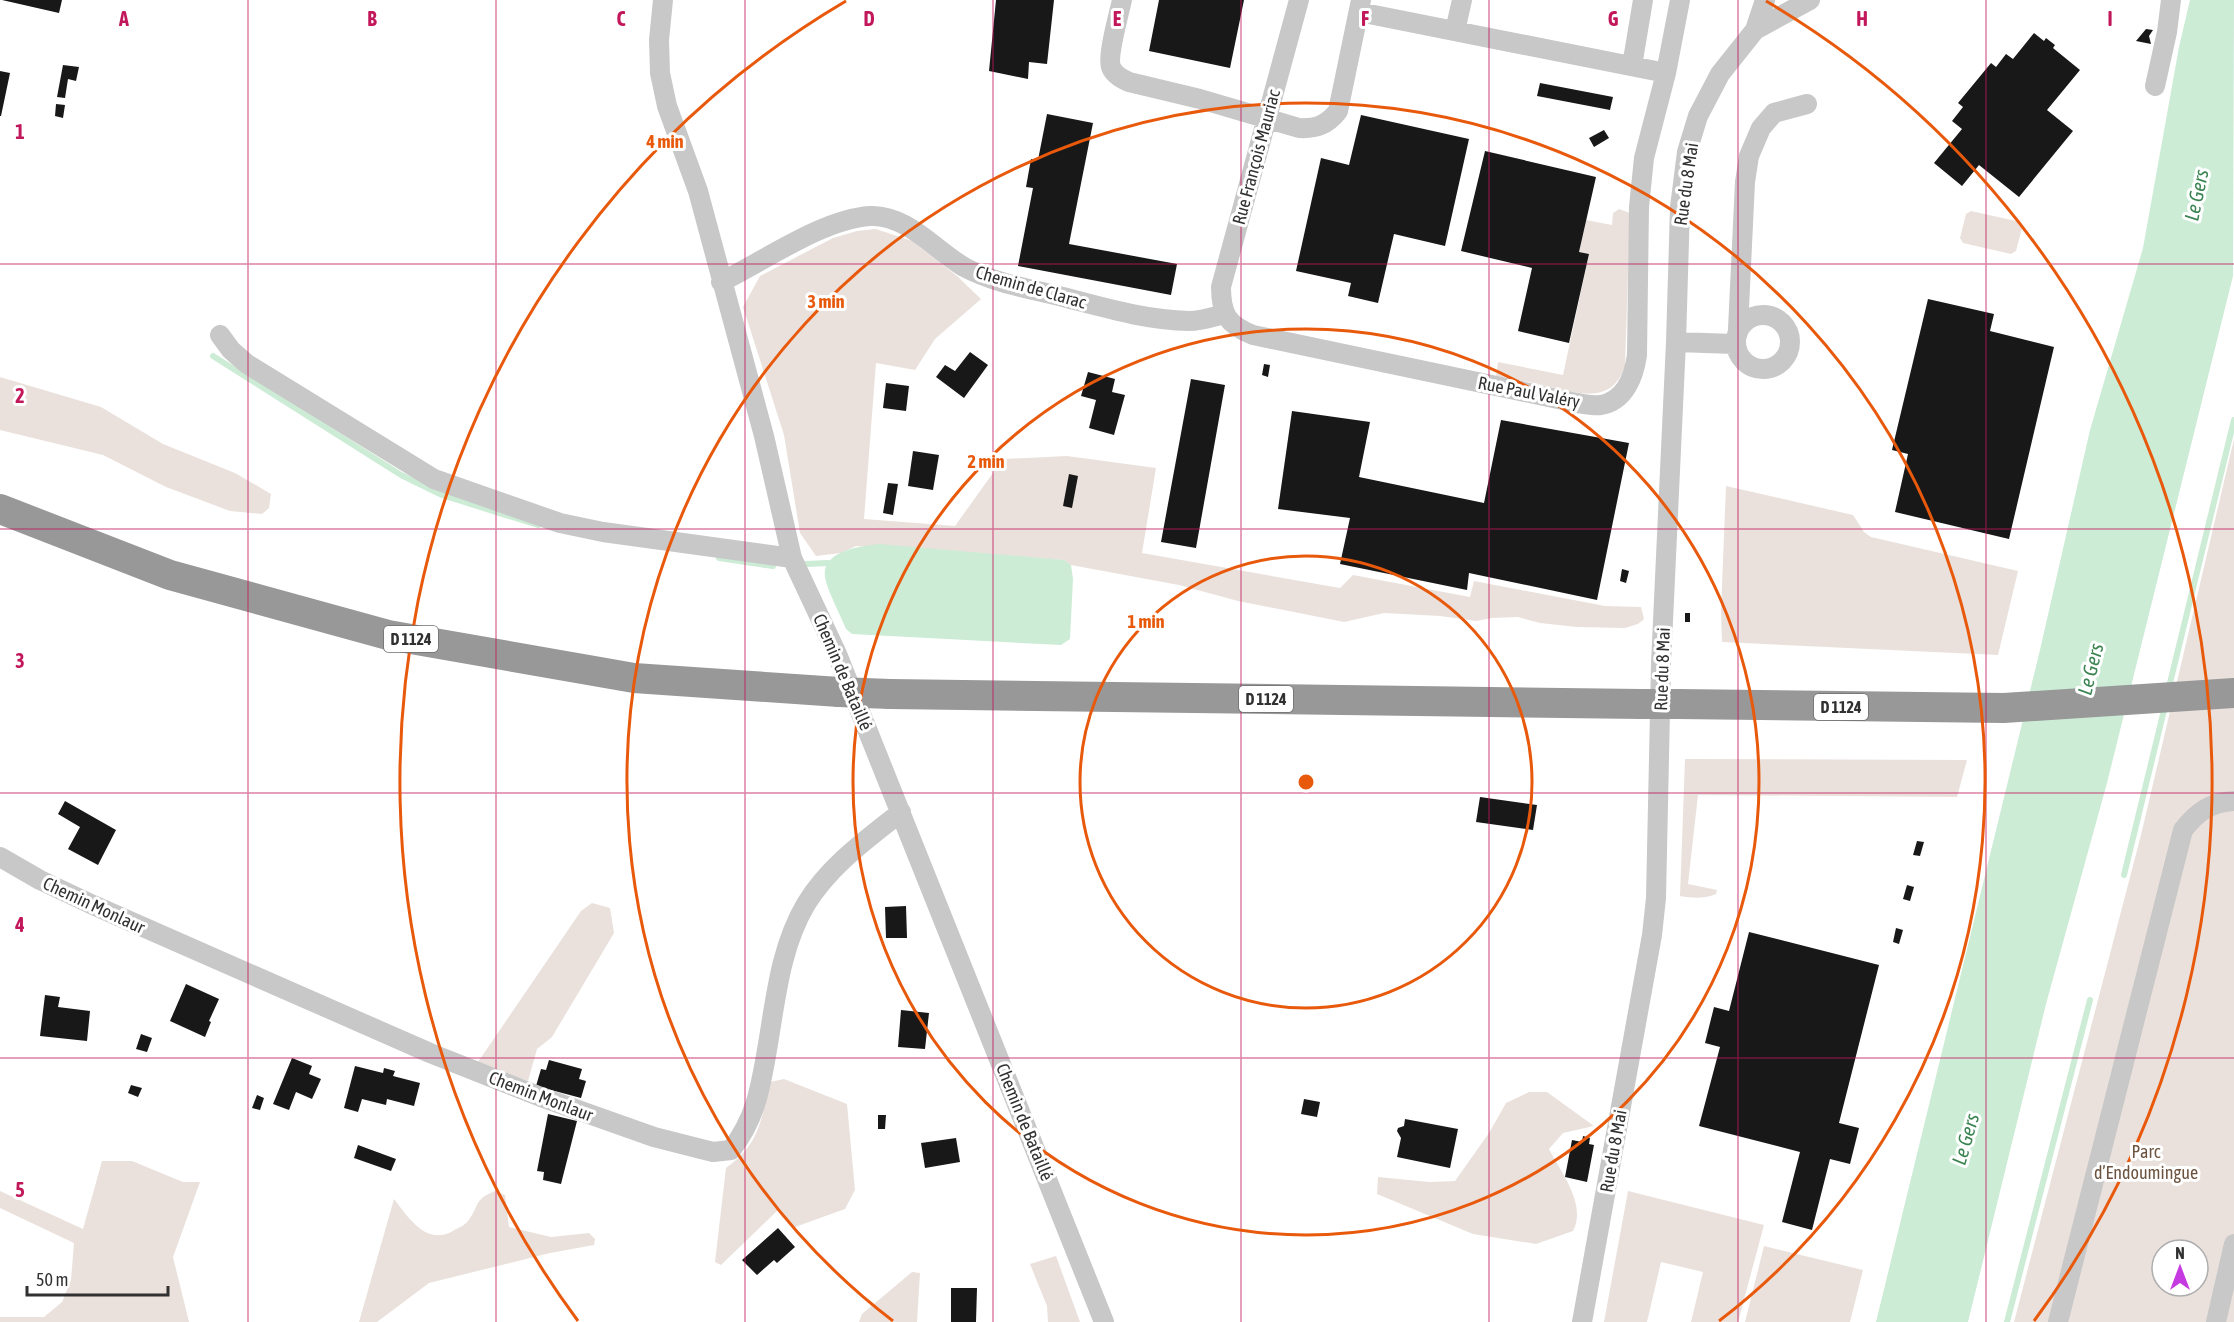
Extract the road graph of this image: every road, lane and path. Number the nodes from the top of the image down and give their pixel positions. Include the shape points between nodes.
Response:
1 (663, 0) edge
2 (1122, 0) edge
3 (1299, 0) edge
4 (1462, 0) edge
5 (1643, 0) edge
6 (1680, 0) edge
7 (1765, 0) edge
8 (1809, 0) edge
9 (2171, 0) edge
10 (1360, 6) edge
11 (1393, 9) edge
12 (1755, 30) junction
13 (1455, 31) junction
14 (1632, 66) junction
15 (1666, 73) junction
16 (2155, 86) dead end
17 (1807, 104) dead end
18 (1266, 118) junction
19 (721, 282) junction
20 (1224, 314) junction
21 (220, 335) dead end
22 (1676, 342) junction
23 (0, 509) edge
24 (792, 558) junction
25 (2234, 693) edge
26 (2234, 801) edge
27 (901, 812) junction
28 (0, 857) edge
29 (2234, 1244) edge
30 (1104, 1322) edge
31 (1582, 1322) edge
32 (2058, 1322) edge
33 (2216, 1322) edge

1 - 19 street, Chemin de Bataillé via 659,40 662,84 698,191
2 - 18 street via 1110,57 1111,68 1119,77
3 - 18 street, Rue François Mauriac
4 - 13 street
5 - 14 street
6 - 15 street, Rue Paul Valéry
7 - 12 street, Rue du 8 Mai
8 - 12 street, Rue du 8 Mai
9 - 16 street
10 - 11 street
10 - 18 street via 1338,111 1332,119 1313,129
11 - 13 street
12 - 22 street, Rue du 8 Mai via 1720,74 1698,116 1687,152 1680,207
13 - 14 street
14 - 15 street
15 - 20 street, Rue Paul Valéry via 1644,158 1639,207 1636,364 1627,388 1617,398 1600,405 1577,403 1293,344 1253,335 1237,328
17 - 22 street via 1774,113 1761,128 1749,156 1737,337
18 - 20 street, Rue François Mauriac via 1221,287
19 - 20 street, Chemin de Clarac via 825,227 849,218 872,216 906,226 965,267 998,281 1145,318 1192,321
19 - 24 street, Chemin de Bataillé via 764,436
21 - 24 street via 247,364 434,479 560,523
22 - 31 street, Rue du 8 Mai via 1661,664 1656,898
23 - 25 highway, D 1124, bridge via 170,575 388,635 634,678 890,694 2004,708
24 - 27 street, Chemin de Bataillé via 837,654
26 - 32 street via 2207,807 2183,830
27 - 28 street, Chemin Monlaur via 858,845 807,904 790,938 780,974 753,1114 731,1150 713,1152 654,1137 430,1053 125,919
27 - 30 street, Chemin de Bataillé
29 - 33 street

